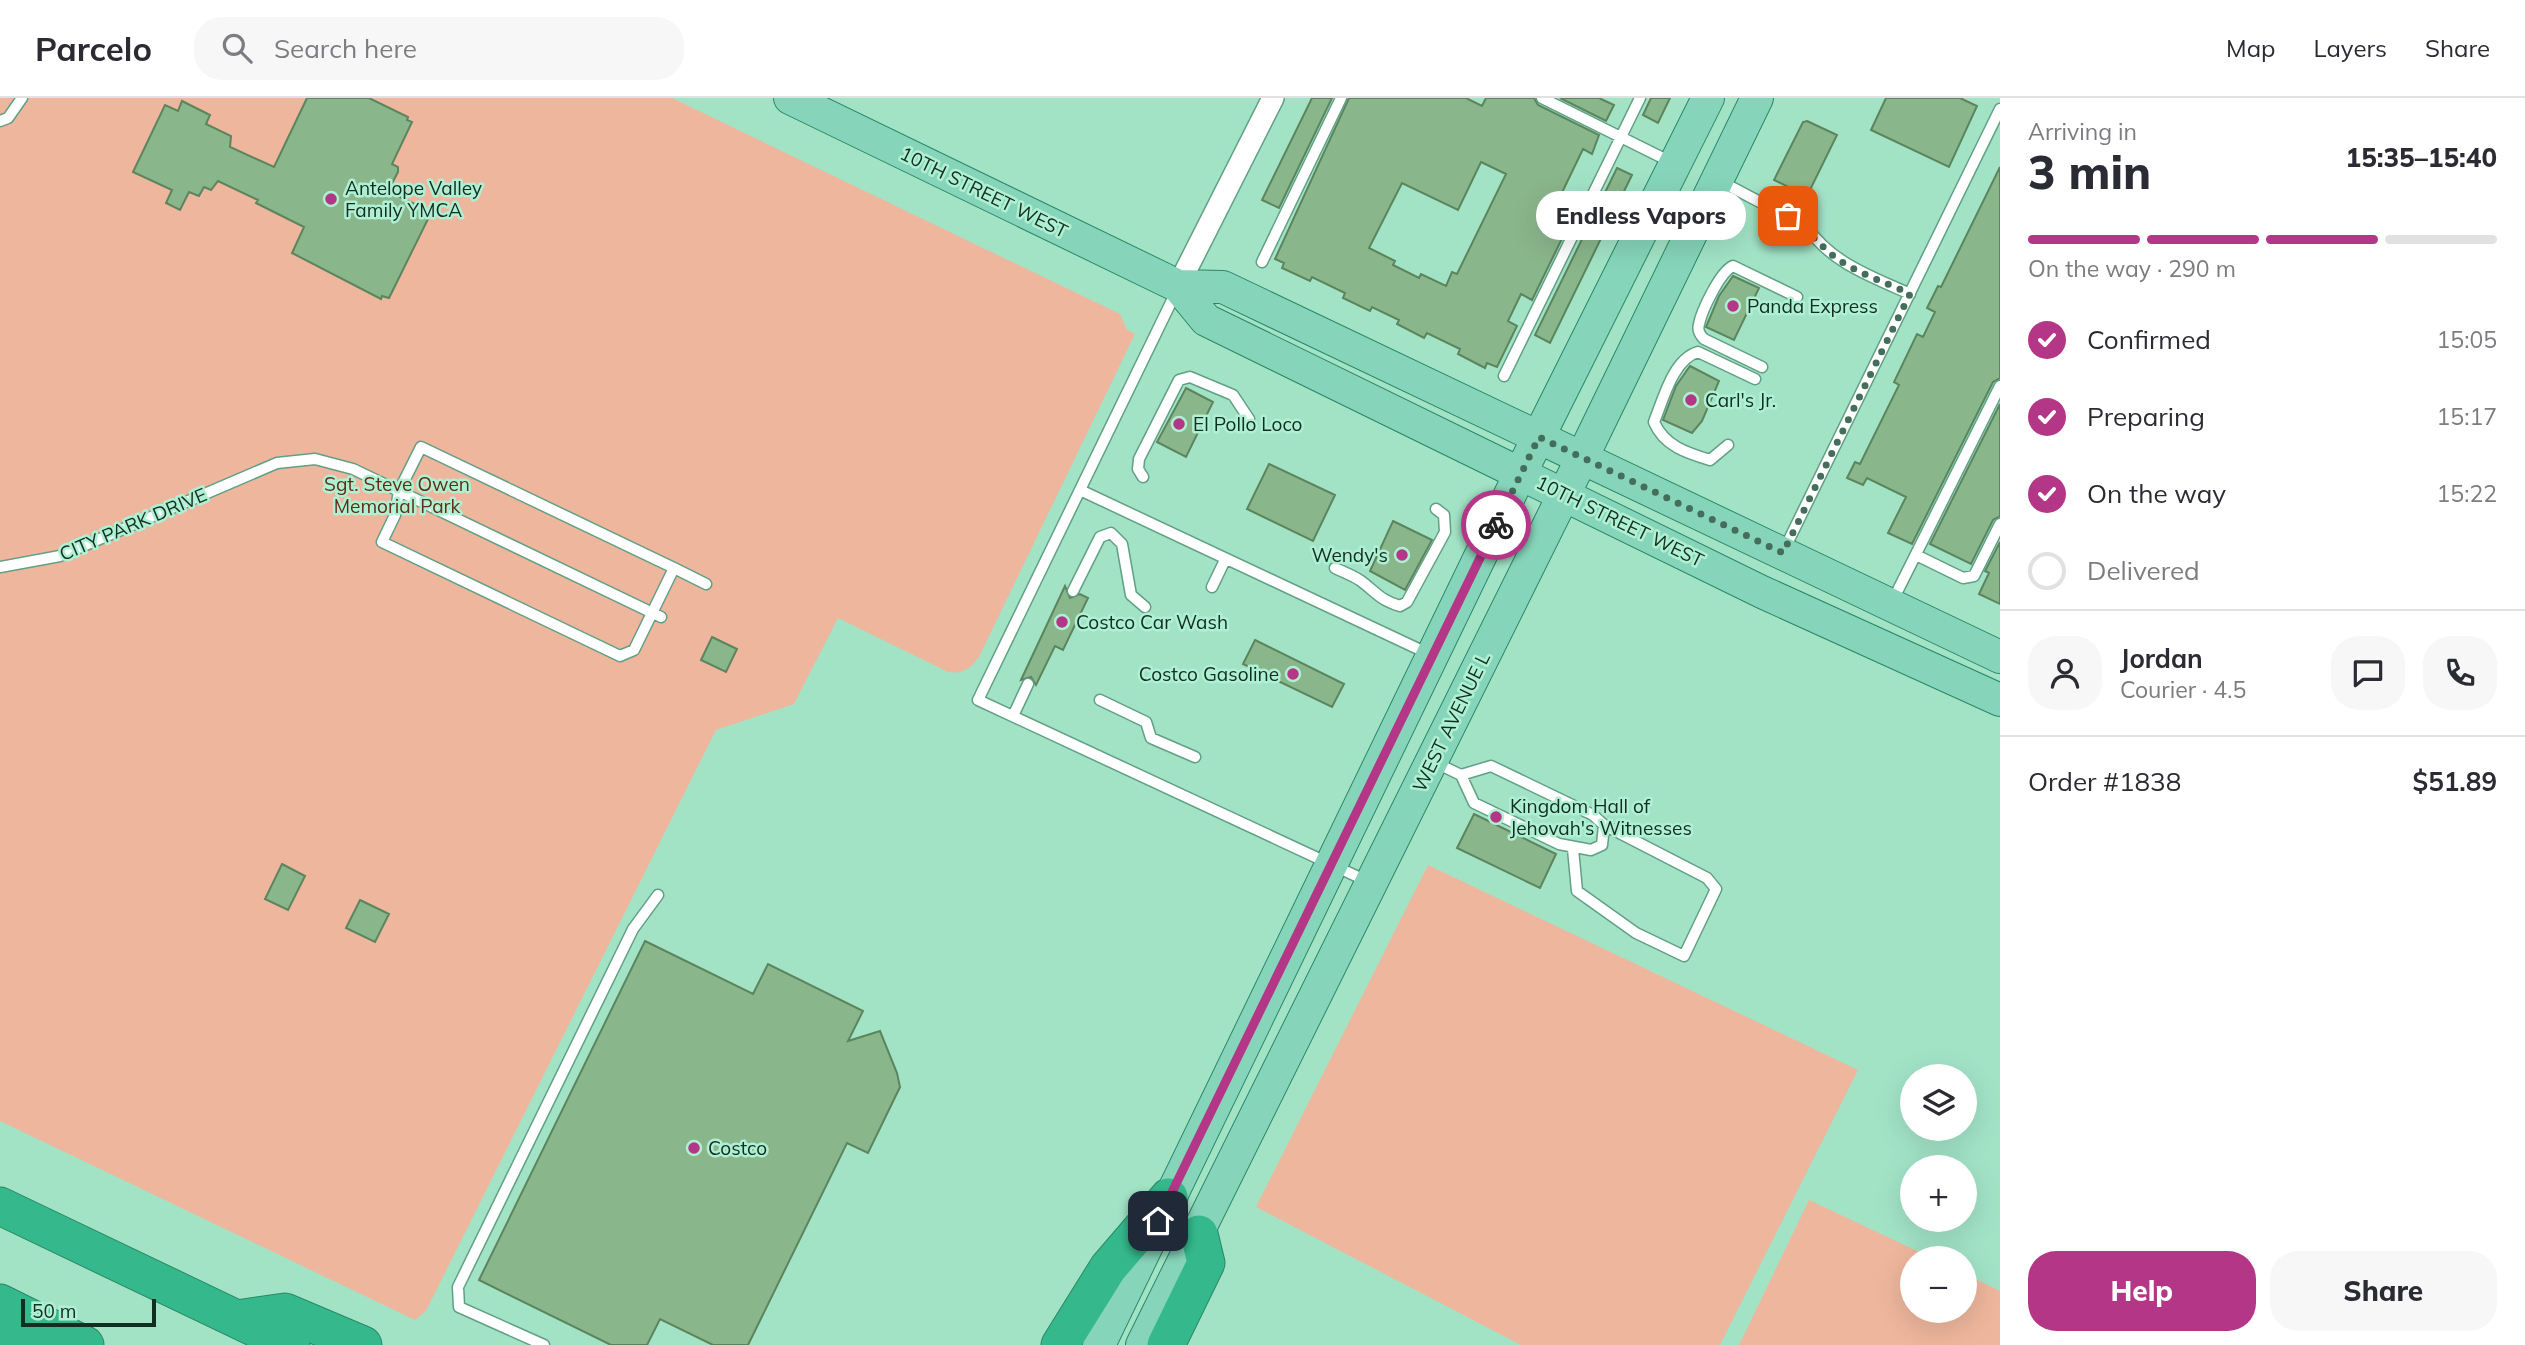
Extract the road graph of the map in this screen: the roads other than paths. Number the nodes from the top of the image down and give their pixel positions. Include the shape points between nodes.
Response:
1 (22, 98) edge
2 (790, 98) edge
3 (1273, 98) edge
4 (1341, 98) edge
5 (1542, 98) edge
6 (1640, 98) edge
7 (1708, 98) edge
8 (1756, 98) edge
9 (2000, 109) edge
10 (0, 121) edge
11 (1621, 137) junction
12 (1675, 164) junction
13 (1718, 180) junction
14 (1262, 262) dead end
15 (1178, 286) junction
16 (1910, 294) junction
17 (1797, 297) dead end
18 (1762, 367) dead end
19 (1504, 376) dead end
20 (1755, 380) dead end
21 (2000, 386) edge
22 (1249, 419) dead end
23 (1539, 437) junction
24 (1728, 445) dead end
25 (1582, 458) junction
26 (1521, 472) junction
27 (1143, 477) dead end
28 (399, 491) junction
29 (1080, 491) junction
30 (1564, 494) junction
31 (1436, 509) dead end
32 (2000, 524) edge
33 (1783, 553) junction
34 (1918, 556) junction
35 (1225, 560) junction
36 (0, 568) edge
37 (674, 568) junction
38 (1335, 568) dead end
39 (706, 584) dead end
40 (1212, 587) dead end
41 (1073, 591) dead end
42 (1891, 605) junction
43 (1145, 607) dead end
44 (657, 615) junction
45 (1432, 656) junction
46 (2000, 657) edge
47 (1028, 684) dead end
48 (1100, 699) dead end
49 (2000, 700) edge
50 (1013, 716) junction
51 (1195, 757) dead end
52 (1432, 761) junction
53 (1461, 775) junction
54 (1604, 825) junction
55 (1573, 849) junction
56 (1333, 865) junction
57 (1371, 884) junction
58 (658, 895) dead end
59 (1169, 1196) junction
60 (0, 1206) edge
61 (1199, 1234) junction
62 (0, 1303) edge
63 (237, 1319) junction
64 (0, 1331) edge
65 (24, 1345) edge
66 (85, 1345) edge
67 (291, 1345) edge
68 (363, 1345) edge
69 (544, 1345) edge
70 (1060, 1345) edge
71 (1099, 1345) edge
72 (1142, 1345) edge
73 (1166, 1345) edge

1 - 10 lane
2 - 15 main road, 10TH STREET WEST
3 - 15 street
4 - 14 lane
5 - 11 lane
6 - 11 lane
7 - 12 main road
8 - 13 main road, WEST AVENUE L
9 - 16 lane
11 - 12 lane
11 - 19 lane
12 - 23 main road
13 - 16 lane via 1798,222 1839,261
13 - 25 main road, WEST AVENUE L
15 - 23 main road, 10TH STREET WEST via 1223,287
15 - 26 main road, 10TH STREET WEST via 1206,320
15 - 29 lane
16 - 33 lane
17 - 18 lane via 1733,266 1717,281 1699,333
20 - 24 lane via 1698,352 1690,354 1681,362 1654,422 1659,435 1710,460
21 - 34 lane
22 - 27 lane via 1233,396 1190,377 1179,380 1139,459
23 - 25 main road, 10TH STREET WEST
23 - 26 main road
25 - 30 main road, WEST AVENUE L
25 - 33 main road, 10TH STREET WEST
26 - 30 main road, 10TH STREET WEST
26 - 45 main road
28 - 36 lane, CITY PARK DRIVE via 328,460 292,460 60,556
28 - 37 lane via 421,447
28 - 44 lane, CITY PARK DRIVE
28 - 44 lane via 395,515 382,542 620,656 634,650
29 - 35 lane
29 - 50 lane via 978,700
30 - 49 main road, 10TH STREET WEST via 1762,592
30 - 52 main road, WEST AVENUE L
31 - 38 lane via 1444,515 1445,532 1407,603 1388,603
32 - 34 lane via 1974,576 1963,578
33 - 42 main road, 10TH STREET WEST
34 - 42 lane
35 - 40 lane
35 - 45 lane
37 - 39 lane
37 - 44 lane
41 - 43 lane via 1100,537 1111,533 1122,544 1131,595
42 - 46 main road, 10TH STREET WEST
45 - 56 main road
47 - 50 lane
48 - 51 lane via 1146,722 1151,737
50 - 56 lane
52 - 53 lane
52 - 57 main road, WEST AVENUE L
53 - 54 lane via 1490,766 1594,815
53 - 55 lane via 1474,803
54 - 55 lane via 1602,845
54 - 55 lane via 1707,878 1716,889 1684,956 1636,933 1577,891
56 - 57 lane
56 - 59 main road
57 - 61 main road, WEST AVENUE L
58 - 69 lane via 633,929 458,1287 459,1307
59 - 70 highway via 1108,1268
59 - 71 main road
60 - 63 highway
61 - 72 main road, WEST AVENUE L
61 - 73 highway via 1206,1263
62 - 66 highway
63 - 67 highway
63 - 68 highway via 285,1312
64 - 65 highway

